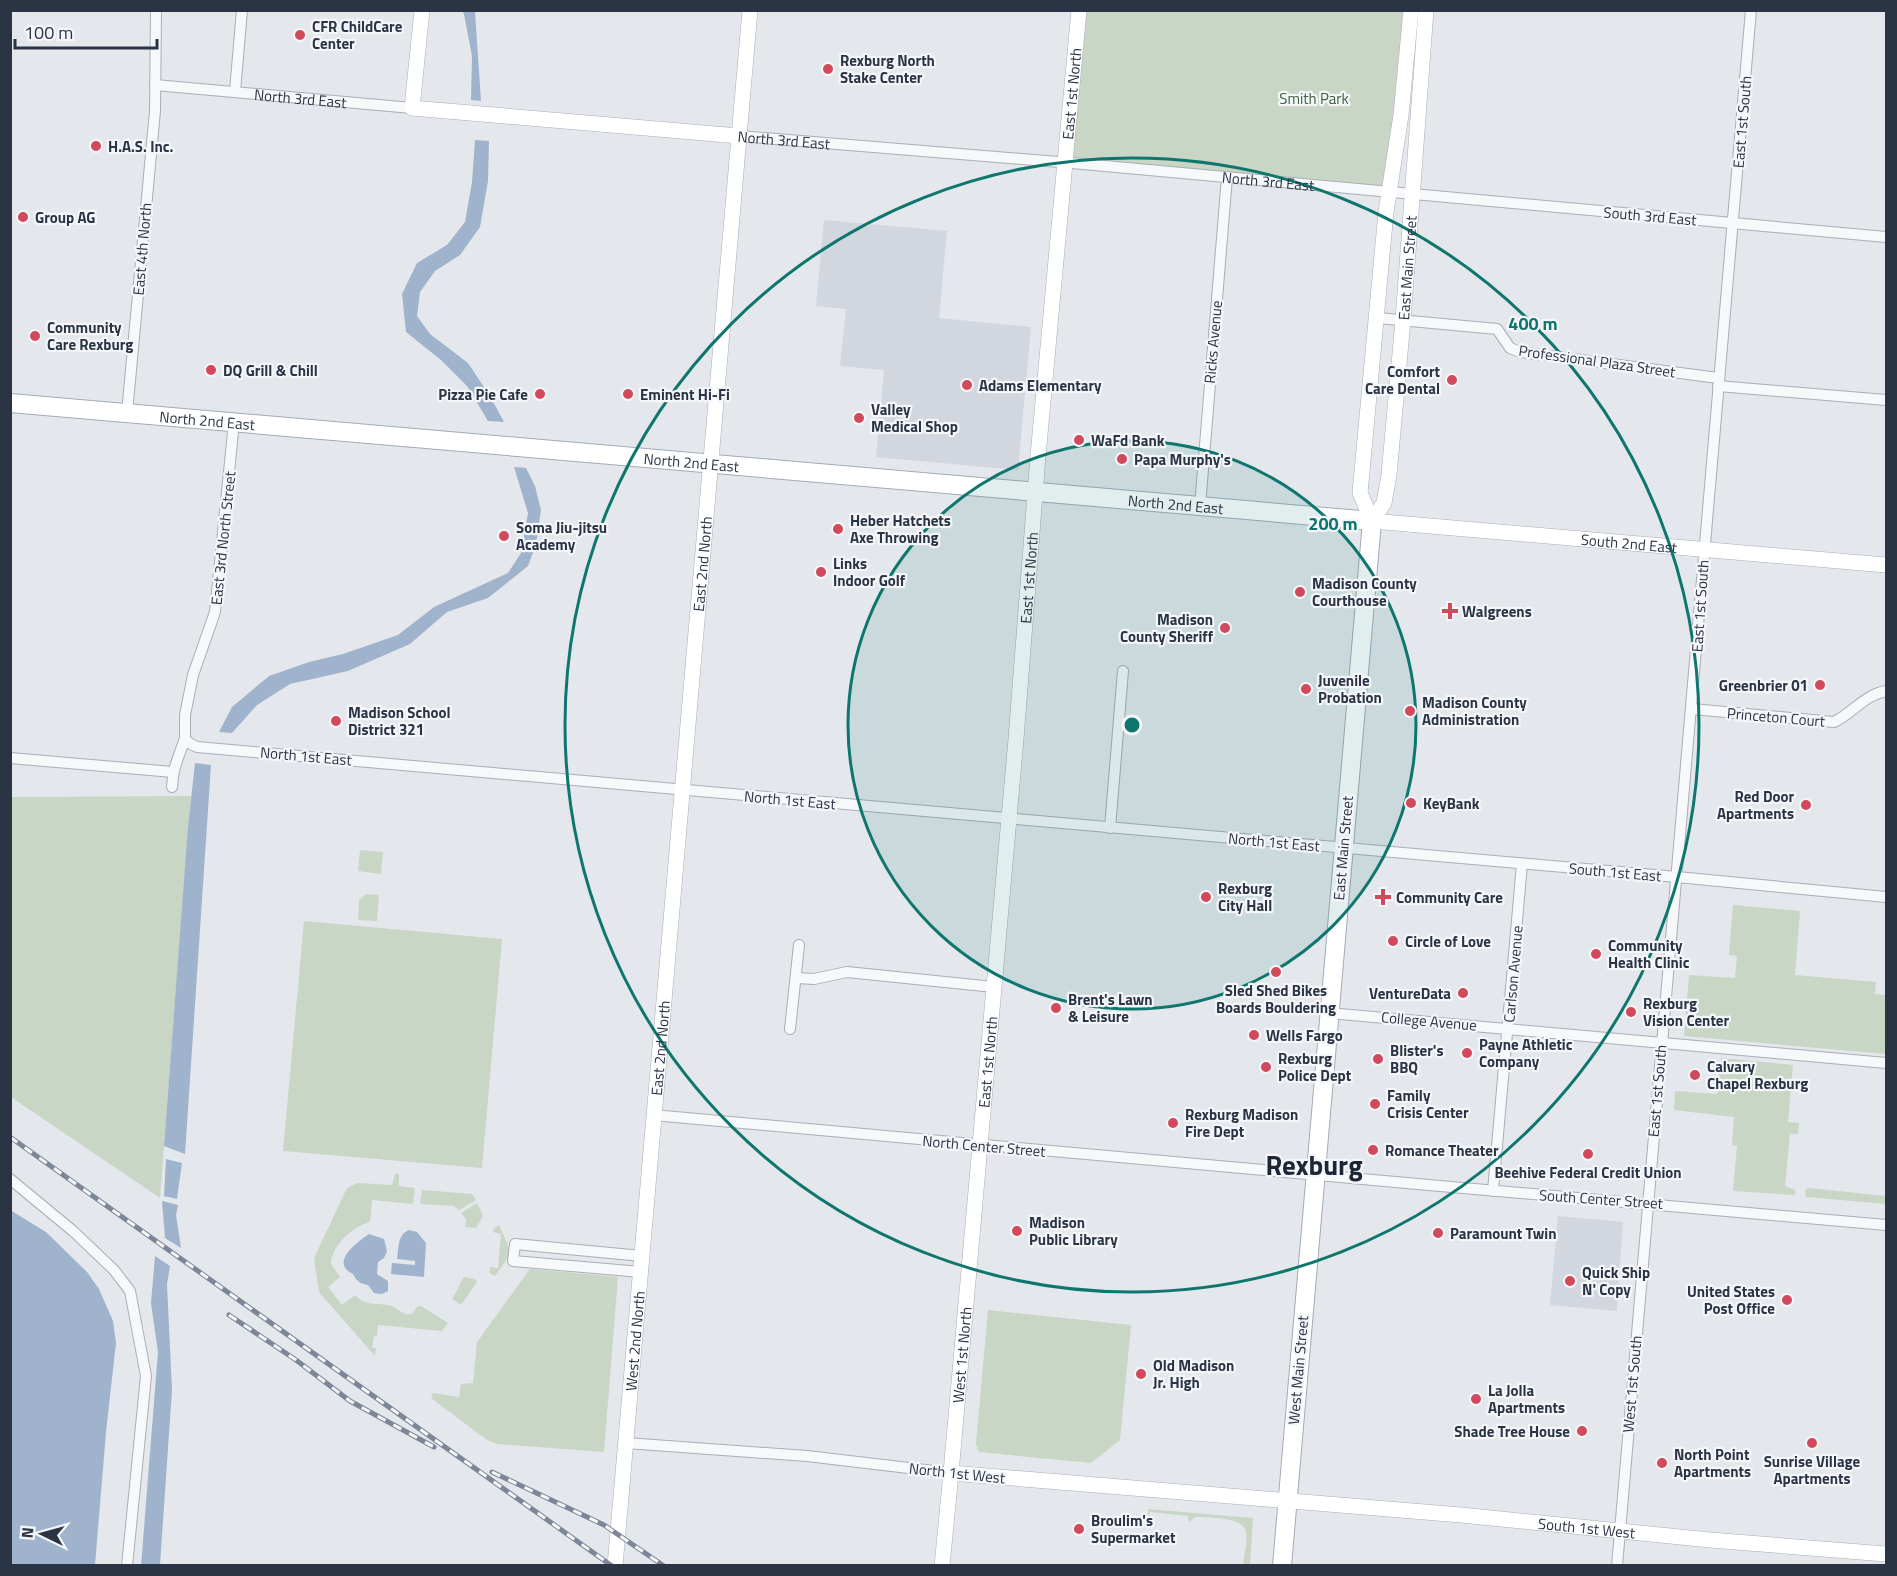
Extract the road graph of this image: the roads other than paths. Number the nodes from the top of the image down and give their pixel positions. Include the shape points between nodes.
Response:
1 (156, 10) edge
2 (242, 10) edge
3 (422, 10) edge
4 (750, 10) edge
5 (1079, 10) edge
6 (1411, 10) edge
7 (1426, 10) edge
8 (1751, 10) edge
9 (155, 85) junction
10 (235, 91) junction
11 (412, 108) junction
12 (739, 136) junction
13 (1065, 163) junction
14 (1227, 177) junction
15 (1390, 192) junction
16 (1413, 194) junction
17 (1733, 223) junction
18 (1887, 237) edge
19 (1378, 318) junction
20 (1403, 320) junction
21 (1718, 382) junction
22 (1887, 400) edge
23 (10, 403) edge
24 (127, 413) junction
25 (234, 422) junction
26 (711, 464) junction
27 (1036, 492) junction
28 (1200, 506) junction
29 (1372, 521) junction
30 (1704, 549) junction
31 (1887, 565) edge
32 (1123, 670) dead end
33 (1886, 691) edge
34 (1692, 709) junction
35 (185, 738) junction
36 (10, 758) edge
37 (172, 772) junction
38 (172, 787) dead end
39 (682, 791) junction
40 (1009, 819) junction
41 (1110, 828) junction
42 (1343, 848) junction
43 (1522, 864) junction
44 (1677, 877) junction
45 (1887, 897) edge
46 (799, 945) dead end
47 (797, 978) junction
48 (994, 987) junction
49 (1329, 1013) junction
50 (1508, 1028) junction
51 (790, 1029) dead end
52 (1661, 1042) junction
53 (1887, 1063) edge
54 (654, 1115) junction
55 (981, 1146) junction
56 (1315, 1175) junction
57 (10, 1179) edge
58 (1493, 1191) junction
59 (1647, 1202) junction
60 (1887, 1225) edge
61 (642, 1256) junction
62 (641, 1272) junction
63 (626, 1443) junction
64 (951, 1473) junction
65 (1287, 1501) junction
66 (1620, 1530) junction
67 (1887, 1554) edge
68 (128, 1566) edge
69 (615, 1566) edge
70 (942, 1566) edge
71 (1282, 1566) edge
72 (1617, 1566) edge

1 - 9 street, East 4th North
2 - 10 street
3 - 11 street
4 - 12 street, East 2nd North
5 - 13 street, East 1st North
6 - 15 street, East Main Street
7 - 16 street, East Main Street
8 - 17 street, East 1st South
9 - 10 street, North 3rd East
9 - 24 street, East 4th North
10 - 11 street, North 3rd East
11 - 12 street, North 3rd East
12 - 13 street, North 3rd East
12 - 26 street, East 2nd North
13 - 14 street, North 3rd East
13 - 27 street, East 1st North
14 - 15 street, North 3rd East
14 - 28 street, Ricks Avenue
15 - 16 street, North 3rd East
15 - 19 street, East Main Street
16 - 17 street, South 3rd East
16 - 20 street, East Main Street
17 - 18 street, South 3rd East
17 - 21 street, East 1st South
19 - 20 street, Professional Plaza Street
19 - 29 street, East Main Street via 1360,493
20 - 21 street, Professional Plaza Street via 1497,329 1510,348 1520,352
20 - 29 street, East Main Street via 1389,475 1384,503
21 - 22 street, Professional Plaza Street
21 - 30 street, East 1st South
23 - 24 main road, North 2nd East
24 - 25 main road, North 2nd East
25 - 26 main road, North 2nd East
25 - 35 street, East 3rd North Street via 216,612 187,703
26 - 27 main road, North 2nd East
26 - 39 street, East 2nd North
27 - 28 main road, North 2nd East
27 - 40 street, East 1st North
28 - 29 main road, North 2nd East
29 - 30 street, South 2nd East
29 - 42 main road, East Main Street
30 - 31 street, South 2nd East
30 - 34 street, East 1st South
32 - 41 street
33 - 34 street, Princeton Court via 1873,693 1834,722
34 - 44 street, East 1st South
35 - 37 street, East 3rd North Street
35 - 39 street, North 1st East via 196,747
36 - 37 street
37 - 38 street
39 - 40 street, North 1st East
39 - 54 street, East 2nd North
40 - 41 street, North 1st East
40 - 48 street, East 1st North
41 - 42 street, North 1st East
42 - 43 street, South 1st East
42 - 49 main road, East Main Street
43 - 44 street, South 1st East
43 - 50 street, Carlson Avenue
44 - 45 street, South 1st East
44 - 52 street, East 1st South
46 - 47 street
47 - 48 street via 814,979 847,972
47 - 51 street
48 - 55 street, East 1st North
49 - 50 street, College Avenue
49 - 56 main road, East Main Street
50 - 52 street, College Avenue
50 - 58 street, Carlson Avenue
52 - 53 street, College Avenue
52 - 59 street, East 1st South
54 - 55 street, North Center Street
54 - 61 street, West 2nd North
55 - 56 street, North Center Street
55 - 64 street, West 1st North
56 - 58 street, South Center Street
56 - 65 main road, West Main Street
57 - 68 street via 81,1239 130,1291 146,1376
58 - 59 street, South Center Street
59 - 60 street, South Center Street
59 - 66 street, West 1st South
61 - 62 street, West 2nd North
61 - 62 street via 515,1244 513,1261
62 - 63 street, West 2nd North
63 - 64 street, North 1st West via 828,1458
63 - 69 street, West 2nd North
64 - 65 street, North 1st West
64 - 70 street, West 1st North
65 - 66 street, South 1st West
65 - 71 main road, West Main Street
66 - 67 street, South 1st West
66 - 72 street, West 1st South

